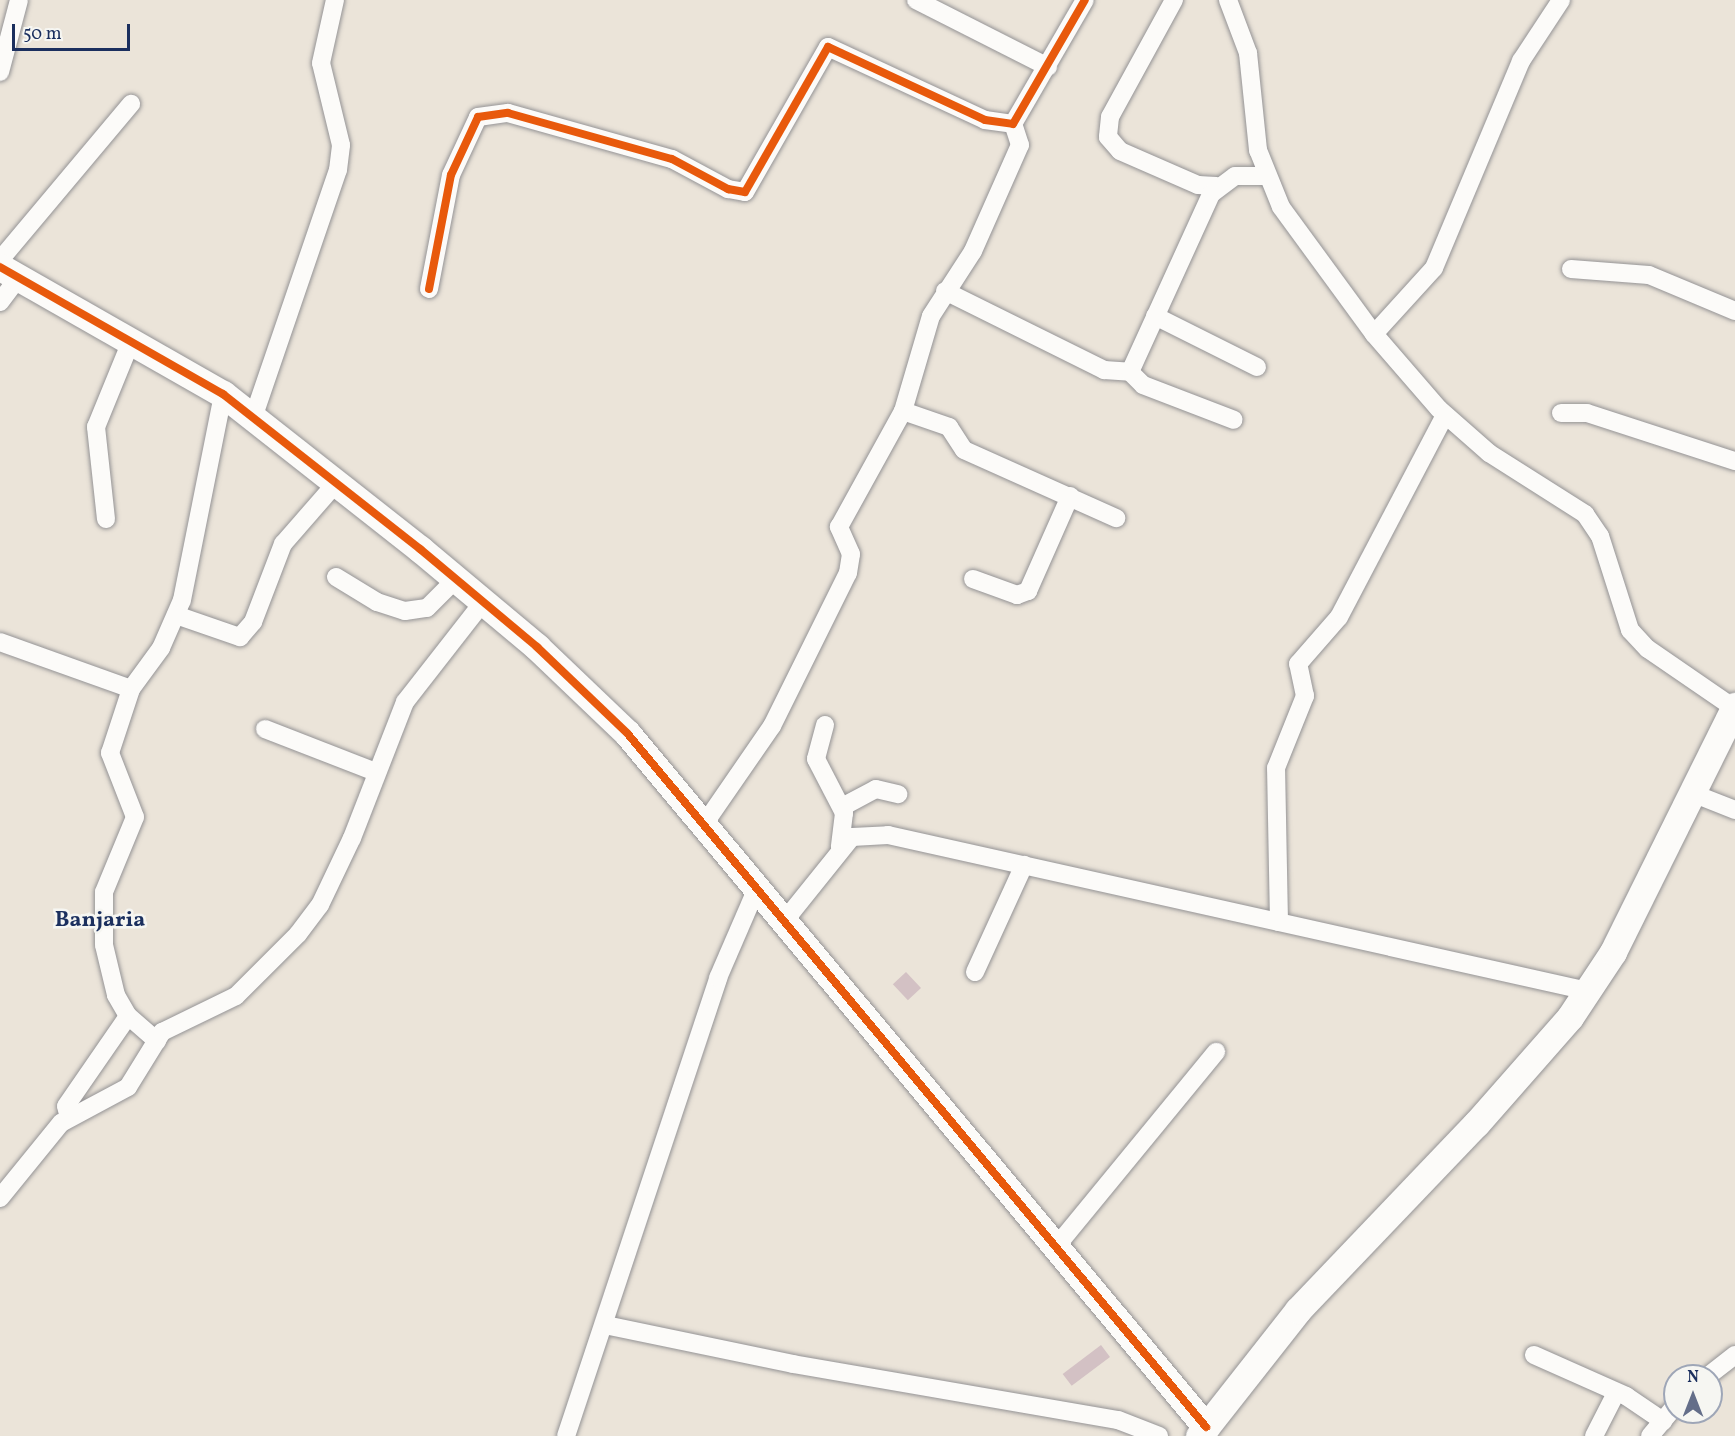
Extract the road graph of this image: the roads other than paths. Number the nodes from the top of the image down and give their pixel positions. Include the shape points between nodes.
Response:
1 (19, 0) edge
2 (335, 0) edge
3 (916, 0) edge
4 (1085, 0) edge
5 (1173, 0) edge
6 (1228, 0) edge
7 (1561, 0) edge
8 (1048, 67) junction
9 (0, 71) edge
10 (131, 104) dead end
11 (1013, 124) junction
12 (1266, 176) junction
13 (1216, 186) junction
14 (6, 268) edge
15 (1572, 269) dead end
16 (429, 289) dead end
17 (945, 291) junction
18 (0, 302) edge
19 (1735, 311) edge
20 (1155, 316) junction
21 (1374, 334) junction
22 (132, 339) junction
23 (1257, 367) dead end
24 (1130, 372) junction
25 (223, 394) junction
26 (903, 411) junction
27 (1561, 413) dead end
28 (1445, 415) junction
29 (253, 418) junction
30 (1234, 420) dead end
31 (1735, 462) edge
32 (337, 482) junction
33 (1070, 496) junction
34 (1116, 518) dead end
35 (106, 519) dead end
36 (336, 578) dead end
37 (456, 579) junction
38 (973, 579) dead end
39 (483, 602) junction
40 (176, 615) junction
41 (0, 642) edge
42 (131, 689) junction
43 (1735, 707) edge
44 (825, 725) dead end
45 (265, 729) dead end
46 (376, 772) junction
47 (1692, 793) junction
48 (898, 794) dead end
49 (842, 807) junction
50 (1735, 810) edge
51 (705, 823) junction
52 (840, 848) junction
53 (1024, 865) junction
54 (757, 888) junction
55 (786, 919) junction
56 (1279, 922) junction
57 (975, 972) dead end
58 (1588, 991) junction
59 (128, 1016) junction
60 (157, 1041) junction
61 (1216, 1052) dead end
62 (69, 1118) junction
63 (0, 1198) edge
64 (1055, 1248) junction
65 (605, 1325) junction
66 (1534, 1355) dead end
67 (1735, 1355) edge
68 (1723, 1364) edge
69 (1616, 1393) junction
70 (1663, 1421) joint
71 (1203, 1432) edge
72 (566, 1436) edge
73 (1159, 1436) edge
74 (1594, 1436) edge
75 (1650, 1436) edge

1 - 9 street
2 - 29 street via 321,63 341,145 338,170
3 - 8 street
4 - 8 street
5 - 13 street via 1110,117 1108,137 1120,151 1184,180
6 - 12 street via 1248,53
7 - 21 street via 1521,61 1434,268
8 - 11 street
10 - 14 street
11 - 16 street via 985,120 828,47 751,188 737,192 672,159 492,113 478,117 459,151 439,218
11 - 17 street via 1020,145 973,251
12 - 13 street via 1235,176
12 - 21 street via 1281,207
13 - 20 street
14 - 18 street
14 - 22 street
15 - 19 street via 1648,275
17 - 24 street via 1104,370
17 - 26 street via 926,330
20 - 23 street
20 - 24 street
21 - 28 street
22 - 25 street
22 - 35 street via 96,427
24 - 30 street via 1143,385
25 - 29 street
25 - 40 street
26 - 33 street via 949,427 964,450
26 - 51 street via 839,527 851,554 848,573 772,726
27 - 31 street via 1595,415
28 - 43 street via 1489,453 1585,514 1600,536 1630,630 1648,649
28 - 56 street via 1339,617 1298,664 1305,696 1276,768
29 - 32 street
32 - 37 street
32 - 40 street via 283,544 253,622 240,636
33 - 34 street
33 - 38 street via 1028,591 1017,595
36 - 37 street via 377,602 405,611 427,608
37 - 39 street
39 - 46 street via 405,702
39 - 51 street via 627,733
40 - 42 street via 161,648
41 - 42 street
42 - 59 street via 110,753 135,817 104,891 103,926 116,995
43 - 47 street
44 - 49 street via 816,759
45 - 46 street
46 - 60 street via 320,905 298,934 237,996 169,1027
47 - 50 street
47 - 58 street
48 - 49 street via 876,789
49 - 52 street
51 - 54 street
52 - 53 street via 852,837 888,835
52 - 55 street
53 - 56 street
53 - 57 street
54 - 55 street
54 - 65 street via 718,978
55 - 64 street
56 - 58 street
58 - 71 street via 1515,1082 1298,1310
59 - 60 street
59 - 62 street via 66,1106
60 - 62 street via 118,1097
61 - 64 street
62 - 63 street
64 - 71 street
65 - 72 street
65 - 73 street via 793,1364 1118,1420
66 - 69 street
67 - 68 street
69 - 70 street
69 - 74 street
70 - 75 street

